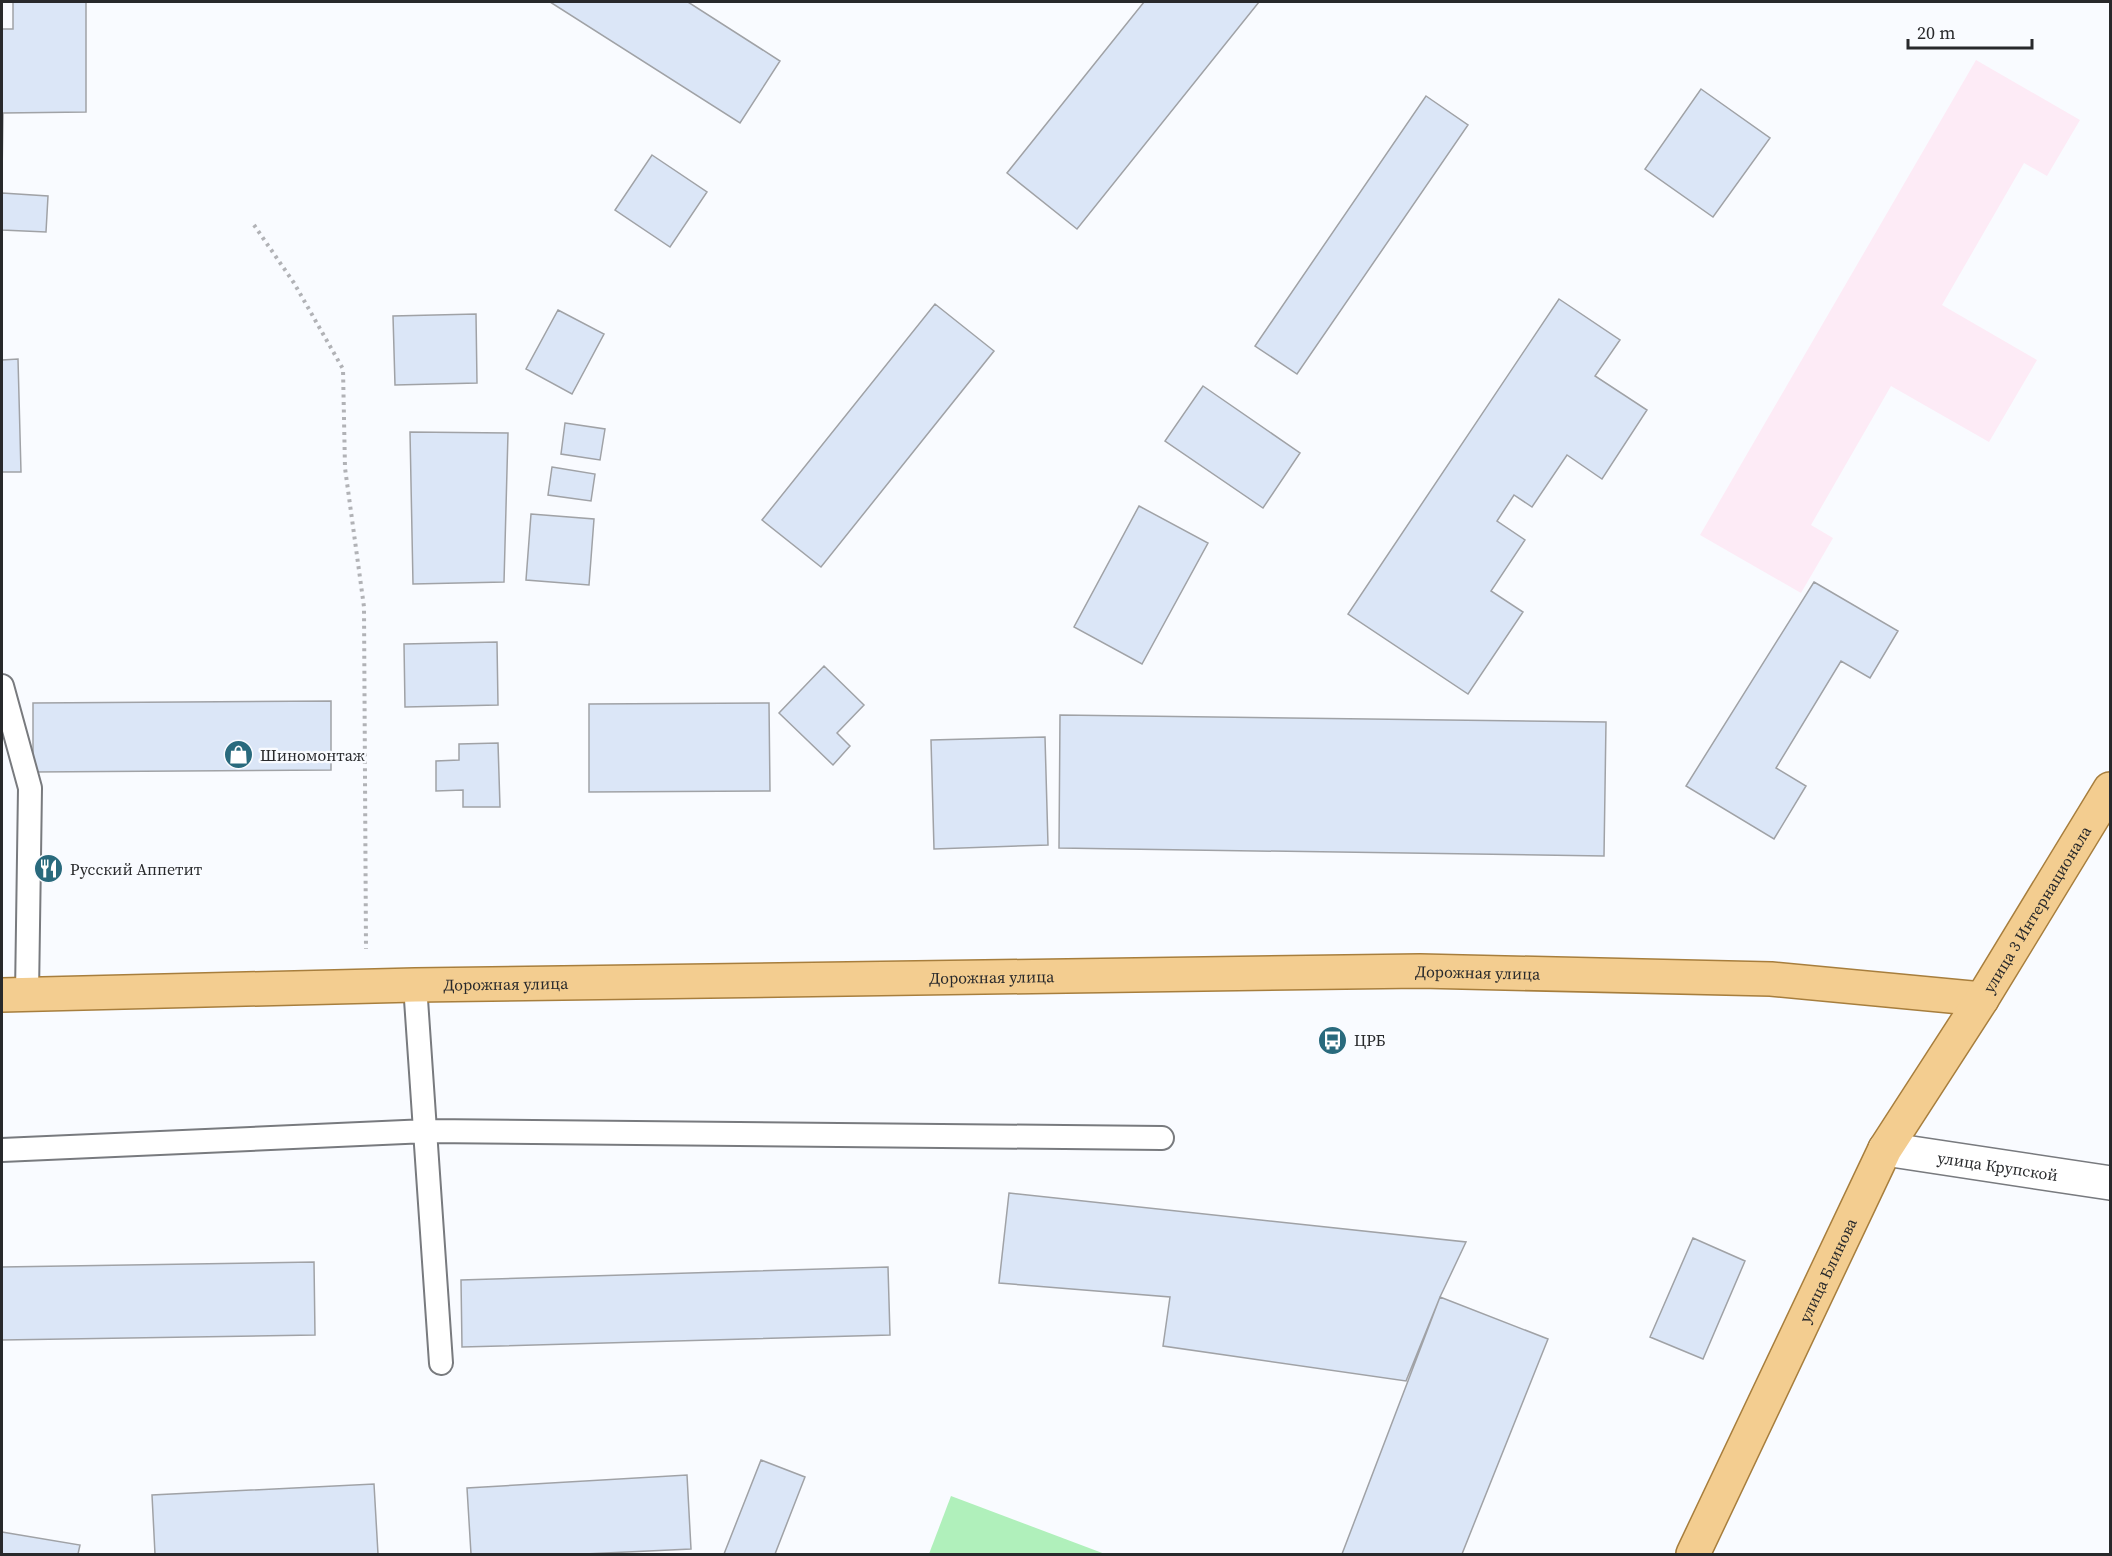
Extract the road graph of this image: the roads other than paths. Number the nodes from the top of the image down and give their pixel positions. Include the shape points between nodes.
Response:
1 (2, 686) edge
2 (2110, 789) edge
3 (415, 985) junction
4 (14, 995) edge
5 (1982, 999) junction
6 (427, 1131) junction
7 (1162, 1138) dead end
8 (1885, 1149) junction
9 (2, 1150) edge
10 (2110, 1183) edge
11 (441, 1363) dead end
12 (1693, 1554) edge

1 - 4 lane via 30,788
2 - 5 main road, улица 3 Интернационала
3 - 4 main road, Дорожная улица
3 - 5 main road, Дорожная улица via 1420,971 1771,979
3 - 6 lane
5 - 8 main road, улица Блинова
6 - 7 lane
6 - 9 lane
6 - 11 lane
8 - 10 main road, улица Крупской
8 - 12 main road, улица Блинова

